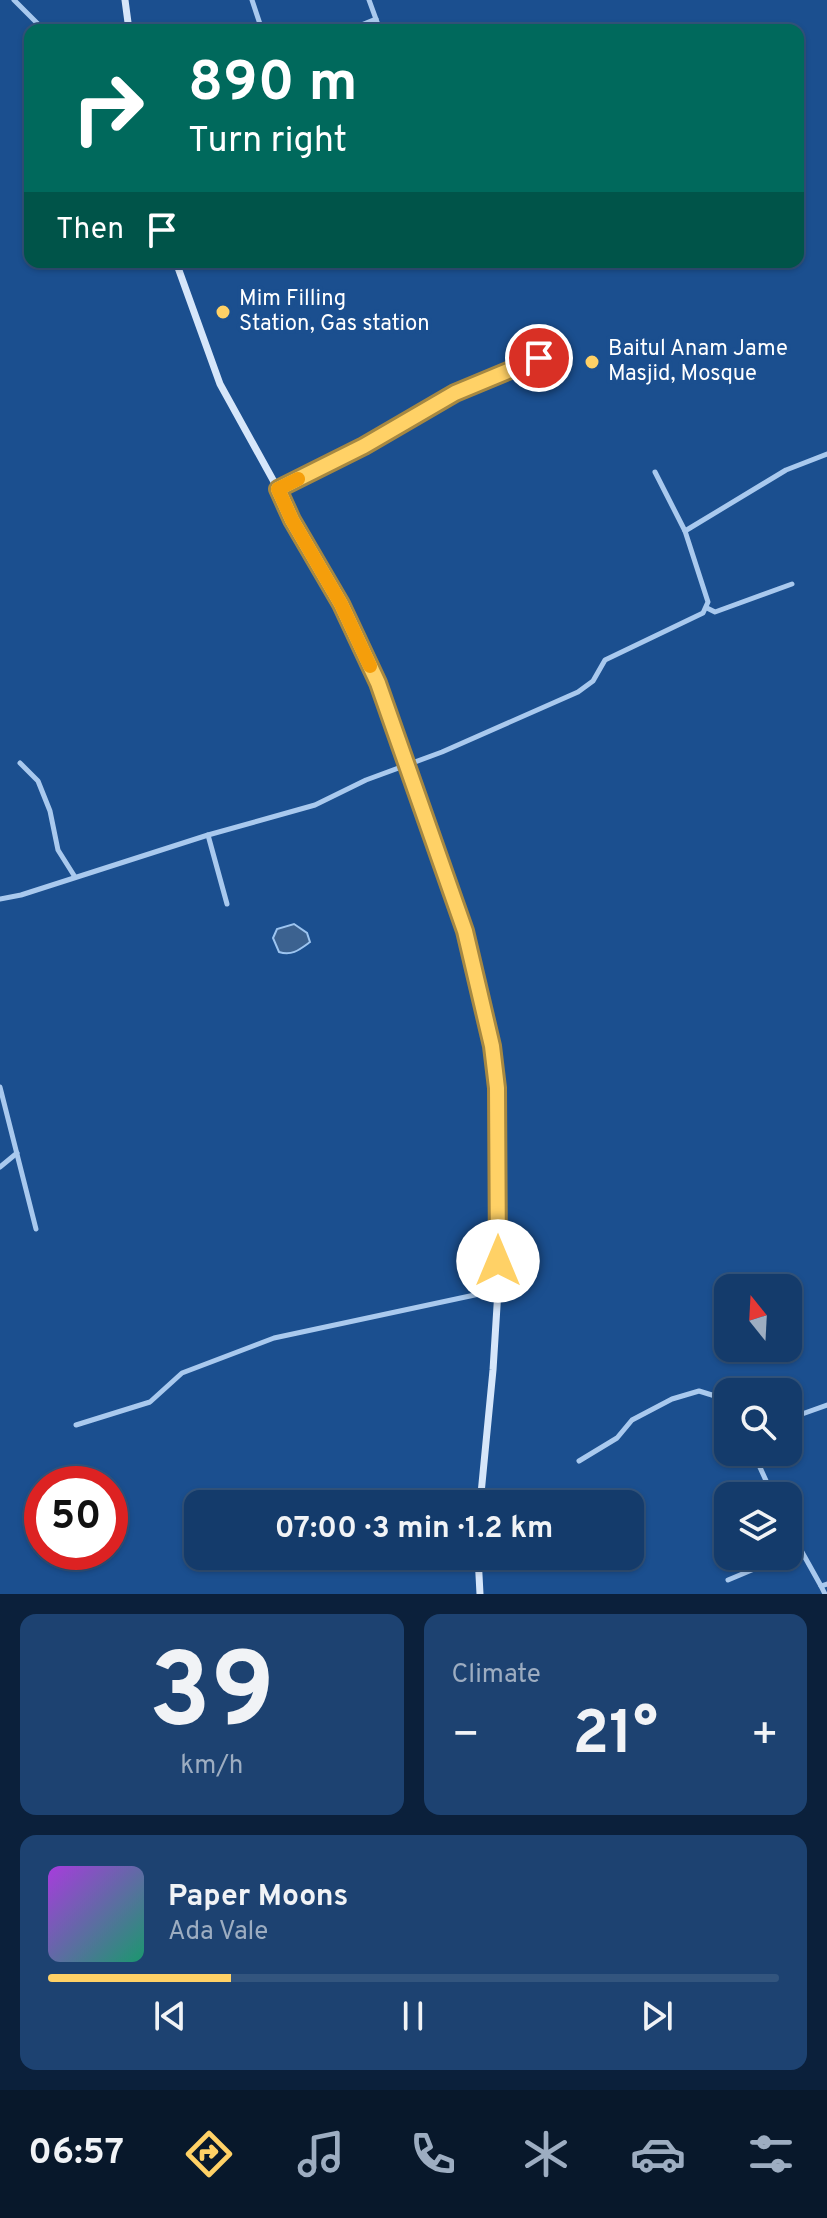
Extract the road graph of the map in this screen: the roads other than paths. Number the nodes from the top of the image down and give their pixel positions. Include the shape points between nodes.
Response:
1 (14, 0) edge
2 (125, 0) edge
3 (252, 0) edge
4 (369, 0) edge
5 (376, 19) junction
6 (38, 24) edge
7 (128, 24) edge
8 (260, 24) edge
9 (364, 24) edge
10 (378, 24) edge
11 (178, 268) edge
12 (539, 358) dead end
13 (826, 457) edge
14 (655, 472) dead end
15 (278, 489) junction
16 (685, 531) junction
17 (792, 584) dead end
18 (707, 608) junction
19 (20, 763) dead end
20 (407, 764) junction
21 (208, 835) junction
22 (75, 877) junction
23 (0, 899) edge
24 (227, 904) dead end
25 (0, 1087) edge
26 (17, 1153) junction
27 (0, 1167) edge
28 (36, 1229) dead end
29 (498, 1290) junction
30 (714, 1396) edge
31 (827, 1405) edge
32 (802, 1414) edge
33 (76, 1425) dead end
34 (579, 1461) dead end
35 (481, 1490) edge
36 (802, 1553) edge
37 (479, 1570) edge
38 (751, 1570) edge
39 (728, 1580) dead end
40 (824, 1585) edge
41 (480, 1594) edge
42 (825, 1594) edge

1 - 6 street
2 - 7 main road
3 - 8 street
4 - 5 street
5 - 9 street
5 - 10 street
11 - 15 main road via 220,384
12 - 15 street via 455,393
13 - 16 street via 786,470
14 - 16 street
15 - 20 main road via 341,604 378,683
16 - 18 street
17 - 18 street via 715,612
18 - 20 street via 605,660 593,681 578,692
19 - 22 street via 38,781 58,850
20 - 21 street via 315,805
20 - 29 main road via 465,931 492,1046
21 - 22 street
21 - 24 street
22 - 23 street
25 - 26 street
26 - 27 street
26 - 28 street
29 - 33 street via 274,1338 182,1373 150,1402
29 - 35 main road
30 - 34 street via 699,1391 672,1399 632,1420 617,1438
31 - 32 street
36 - 40 street
37 - 41 main road
38 - 39 street
40 - 42 street

